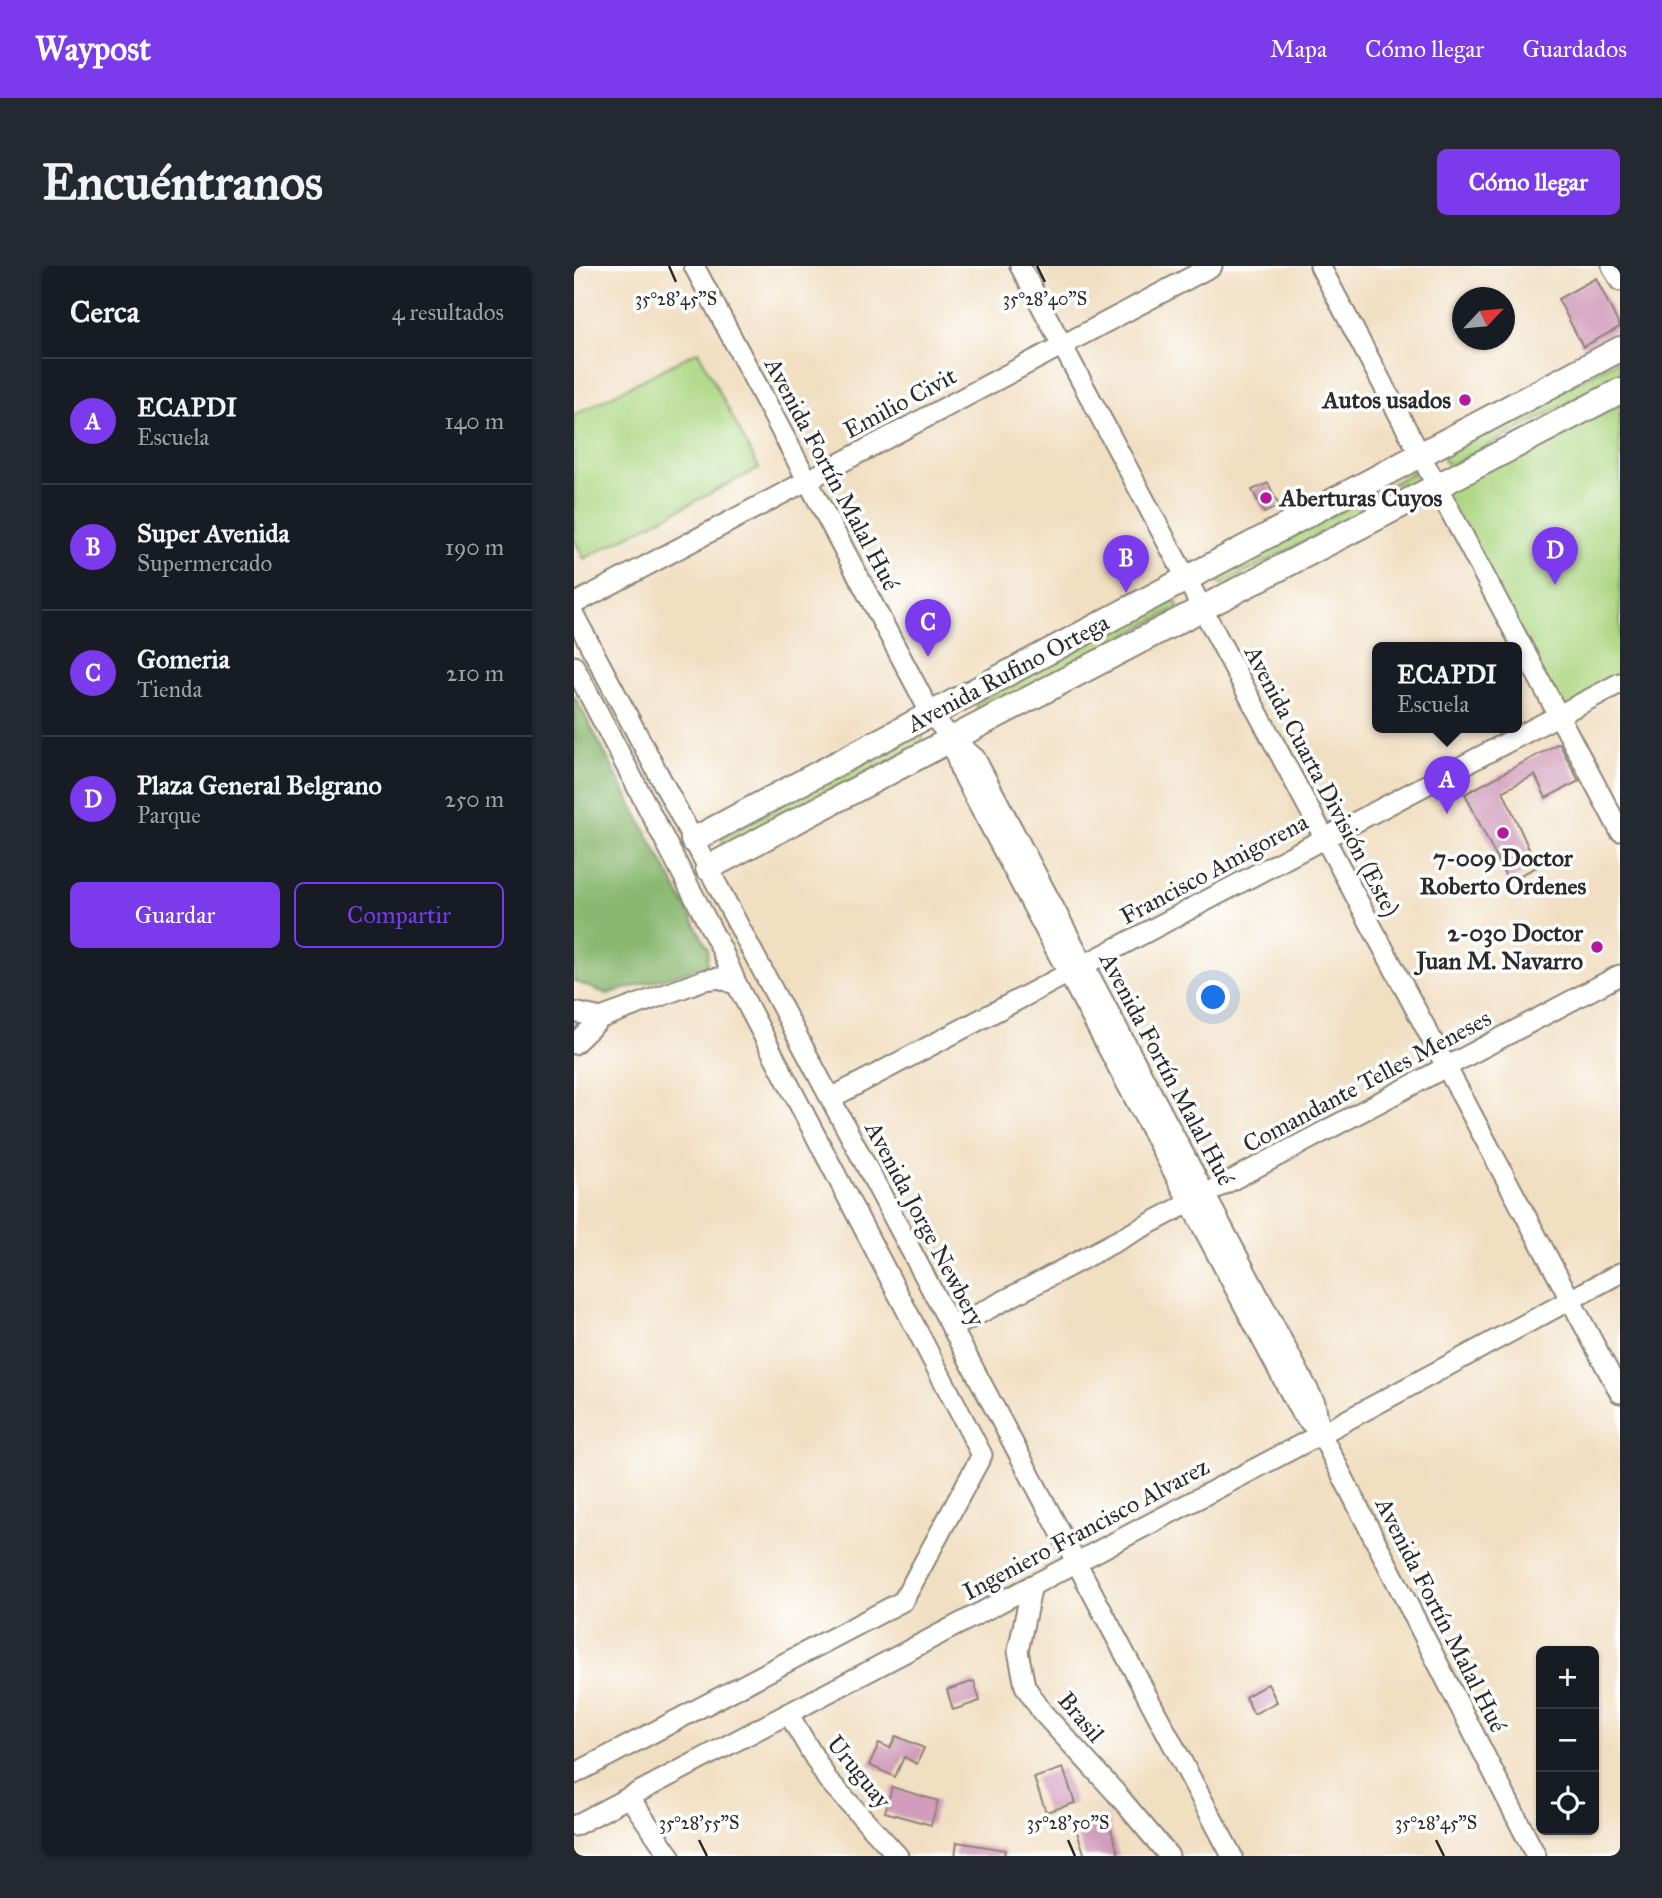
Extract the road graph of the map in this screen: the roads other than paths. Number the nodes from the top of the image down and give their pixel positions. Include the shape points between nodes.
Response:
1 (694, 266) edge
2 (1020, 266) edge
3 (1212, 266) edge
4 (1320, 266) edge
5 (1612, 266) edge
6 (1620, 281) edge
7 (1062, 345) junction
8 (1620, 349) edge
9 (1620, 391) edge
10 (1420, 455) junction
11 (807, 480) junction
12 (1437, 487) junction
13 (1186, 579) junction
14 (574, 604) edge
15 (1203, 610) junction
16 (574, 615) edge
17 (1519, 642) edge
18 (1522, 647) edge
19 (574, 666) edge
20 (1620, 682) edge
21 (931, 714) junction
22 (1558, 715) junction
23 (951, 738) junction
24 (1620, 831) edge
25 (1324, 838) junction
26 (693, 840) junction
27 (708, 868) junction
28 (1076, 969) junction
29 (1620, 975) edge
30 (737, 985) junction
31 (574, 1012) edge
32 (601, 1018) junction
33 (574, 1044) edge
34 (1446, 1067) junction
35 (831, 1098) junction
36 (1197, 1198) junction
37 (1620, 1273) edge
38 (1570, 1300) junction
39 (952, 1328) junction
40 (1620, 1393) edge
41 (1321, 1434) junction
42 (1077, 1562) junction
43 (1032, 1586) junction
44 (788, 1713) junction
45 (574, 1774) edge
46 (629, 1797) junction
47 (574, 1826) edge
48 (670, 1856) edge
49 (898, 1856) edge
50 (1169, 1856) edge
51 (1233, 1856) edge
52 (1536, 1856) edge

1 - 11 street, Avenida Fortín Malal Hué
2 - 7 street, Avenida Cuarta División (Este)
3 - 7 street, Emilio Civit
4 - 10 street
5 - 6 street
7 - 11 street, Emilio Civit
7 - 13 street, Avenida Cuarta División (Este)
8 - 10 main road, Avenida Rufino Ortega
9 - 12 main road, Avenida Rufino Ortega
10 - 12 street
10 - 13 main road, Avenida Rufino Ortega
11 - 14 street, Emilio Civit
11 - 21 street, Avenida Fortín Malal Hué
12 - 15 main road, Avenida Rufino Ortega
12 - 17 street
13 - 15 street, Avenida Cuarta División (Este)
13 - 21 main road, Avenida Rufino Ortega
15 - 23 main road, Avenida Rufino Ortega
15 - 25 street, Avenida Cuarta División (Este)
16 - 26 street, Avenida Jorge Newbery
18 - 22 street
19 - 30 street
20 - 22 street, Francisco Amigorena
21 - 23 street, Avenida Fortín Malal Hué
21 - 26 main road, Avenida Rufino Ortega
22 - 24 street
22 - 25 street, Francisco Amigorena
23 - 27 main road, Avenida Rufino Ortega
23 - 28 street, Avenida Fortín Malal Hué via 975,758
25 - 28 street, Francisco Amigorena
25 - 34 street, Avenida Cuarta División (Este)
26 - 27 street, Avenida Jorge Newbery
27 - 35 street, Avenida Jorge Newbery
28 - 35 street, Francisco Amigorena
28 - 36 street, Avenida Fortín Malal Hué
29 - 34 street, Comandante Telles Meneses
30 - 32 street via 719,978 704,980
30 - 45 street via 982,1455 903,1601
31 - 32 street
32 - 33 street
34 - 36 street, Comandante Telles Meneses
34 - 38 street, Avenida Cuarta División (Este)
35 - 39 street, Avenida Jorge Newbery
36 - 39 street, Comandante Telles Meneses
36 - 41 street, Avenida Fortín Malal Hué via 1315,1403
37 - 38 street, Ingeniero Francisco Alvarez
38 - 40 street, Avenida Cuarta División (Este)
38 - 41 street, Ingeniero Francisco Alvarez
39 - 42 street, Avenida Jorge Newbery
41 - 42 street, Ingeniero Francisco Alvarez
41 - 52 street, Avenida Fortín Malal Hué
42 - 43 street, Ingeniero Francisco Alvarez
42 - 51 street, Avenida Jorge Newbery
43 - 44 street, Ingeniero Francisco Alvarez
43 - 50 street, Brasil via 1018,1651 1025,1686 1042,1712
44 - 46 street, Ingeniero Francisco Alvarez
44 - 49 street, Uruguay via 827,1779
46 - 47 street, Ingeniero Francisco Alvarez
46 - 48 street

